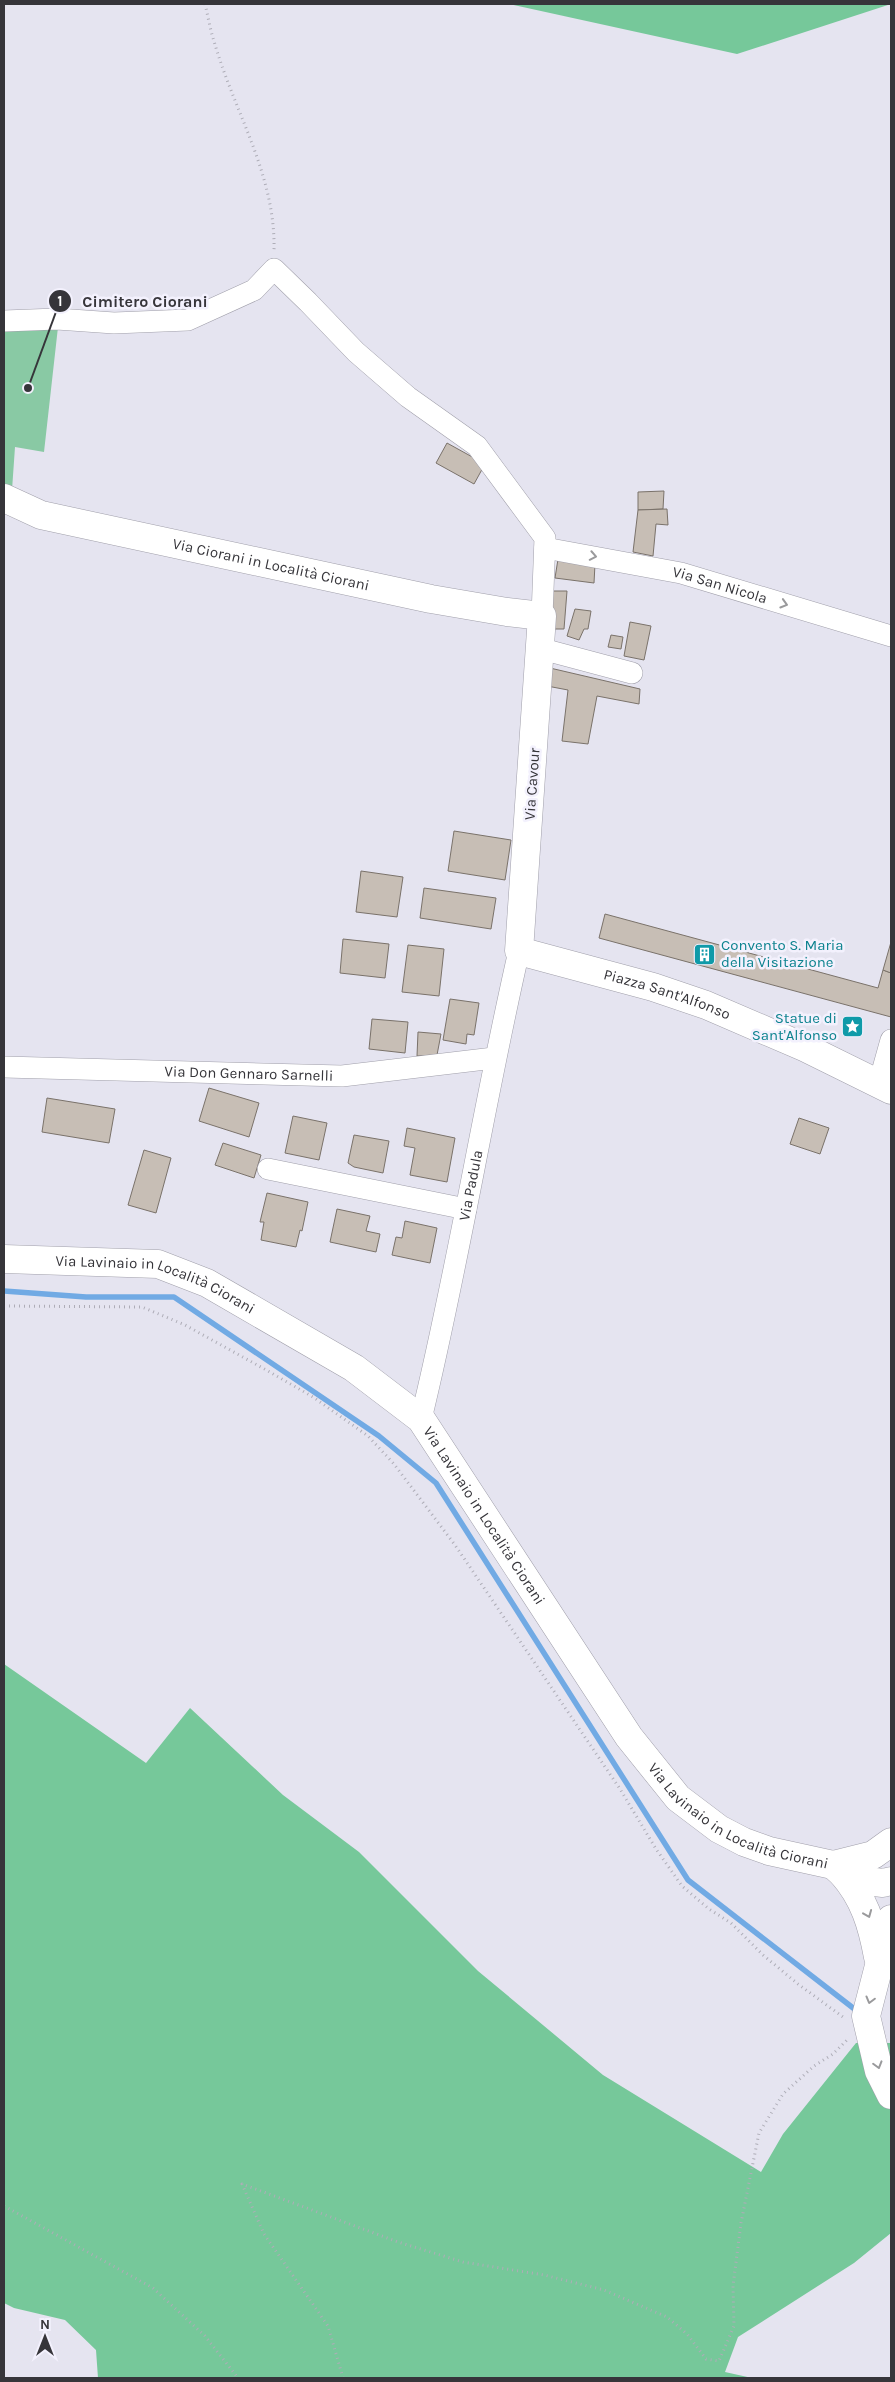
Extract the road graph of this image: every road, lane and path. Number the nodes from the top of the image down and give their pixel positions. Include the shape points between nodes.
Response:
1 (205, 4) edge
2 (274, 269) junction
3 (4, 321) edge
4 (4, 498) edge
5 (545, 548) junction
6 (542, 616) junction
7 (891, 636) edge
8 (542, 649) junction
9 (632, 673) dead end
10 (519, 952) junction
11 (891, 1040) edge
12 (494, 1058) junction
13 (4, 1067) edge
14 (885, 1087) edge
15 (268, 1169) dead end
16 (466, 1209) junction
17 (4, 1260) edge
18 (4, 1306) edge
19 (422, 1419) junction
20 (891, 1842) edge
21 (840, 1866) junction
22 (891, 1870) edge
23 (891, 1882) edge
24 (891, 1919) edge
25 (880, 1963) junction
26 (870, 2032) junction
27 (891, 2095) edge
28 (4, 2206) edge
29 (238, 2378) edge
30 (343, 2378) edge

1 - 2 path via 214,42 265,177 275,231
2 - 3 street via 254,290 188,320 114,323 58,319
2 - 5 street via 356,352 408,396 477,446 545,538
4 - 6 street, Via Ciorani in Località Ciorani via 50,517 431,599
5 - 6 street
5 -> 7 street, Via San Nicola via 681,573
6 - 8 street, Via Cavour
8 - 9 street
8 - 10 street, Via Cavour
10 - 12 street, Via Padula
10 - 14 street, Piazza Sant'Alfonso via 653,987 706,1005
11 - 14 street
12 - 13 street, Via Don Gennaro Sarnelli via 342,1076
12 - 16 street, Via Padula
15 - 16 street
16 - 19 street, Via Padula
17 - 19 street, Via Lavinaio in Località Ciorani via 158,1264 167,1267 207,1283 354,1368
18 - 26 path via 142,1307 185,1325 268,1371 368,1436 394,1464 455,1545 682,1886 731,1923 798,1984 841,2016
19 - 21 street, Via Lavinaio in Località Ciorani via 629,1737 678,1798 719,1829 744,1842 769,1851
20 - 21 street via 873,1854
21 - 22 street via 869,1861
21 - 23 street, Via Lavinaio in Località Ciorani via 866,1881
21 -> 25 street via 862,1900 872,1923
24 - 25 street
25 -> 26 street via 866,2016
26 -> 27 street via 879,2071
26 - 30 path via 850,2037 783,2094 759,2133 732,2286 734,2326 720,2362 706,2359 688,2334 666,2317 604,2290 544,2275 463,2262 372,2233 242,2184 264,2234 328,2326
28 - 29 path via 153,2288 205,2336

